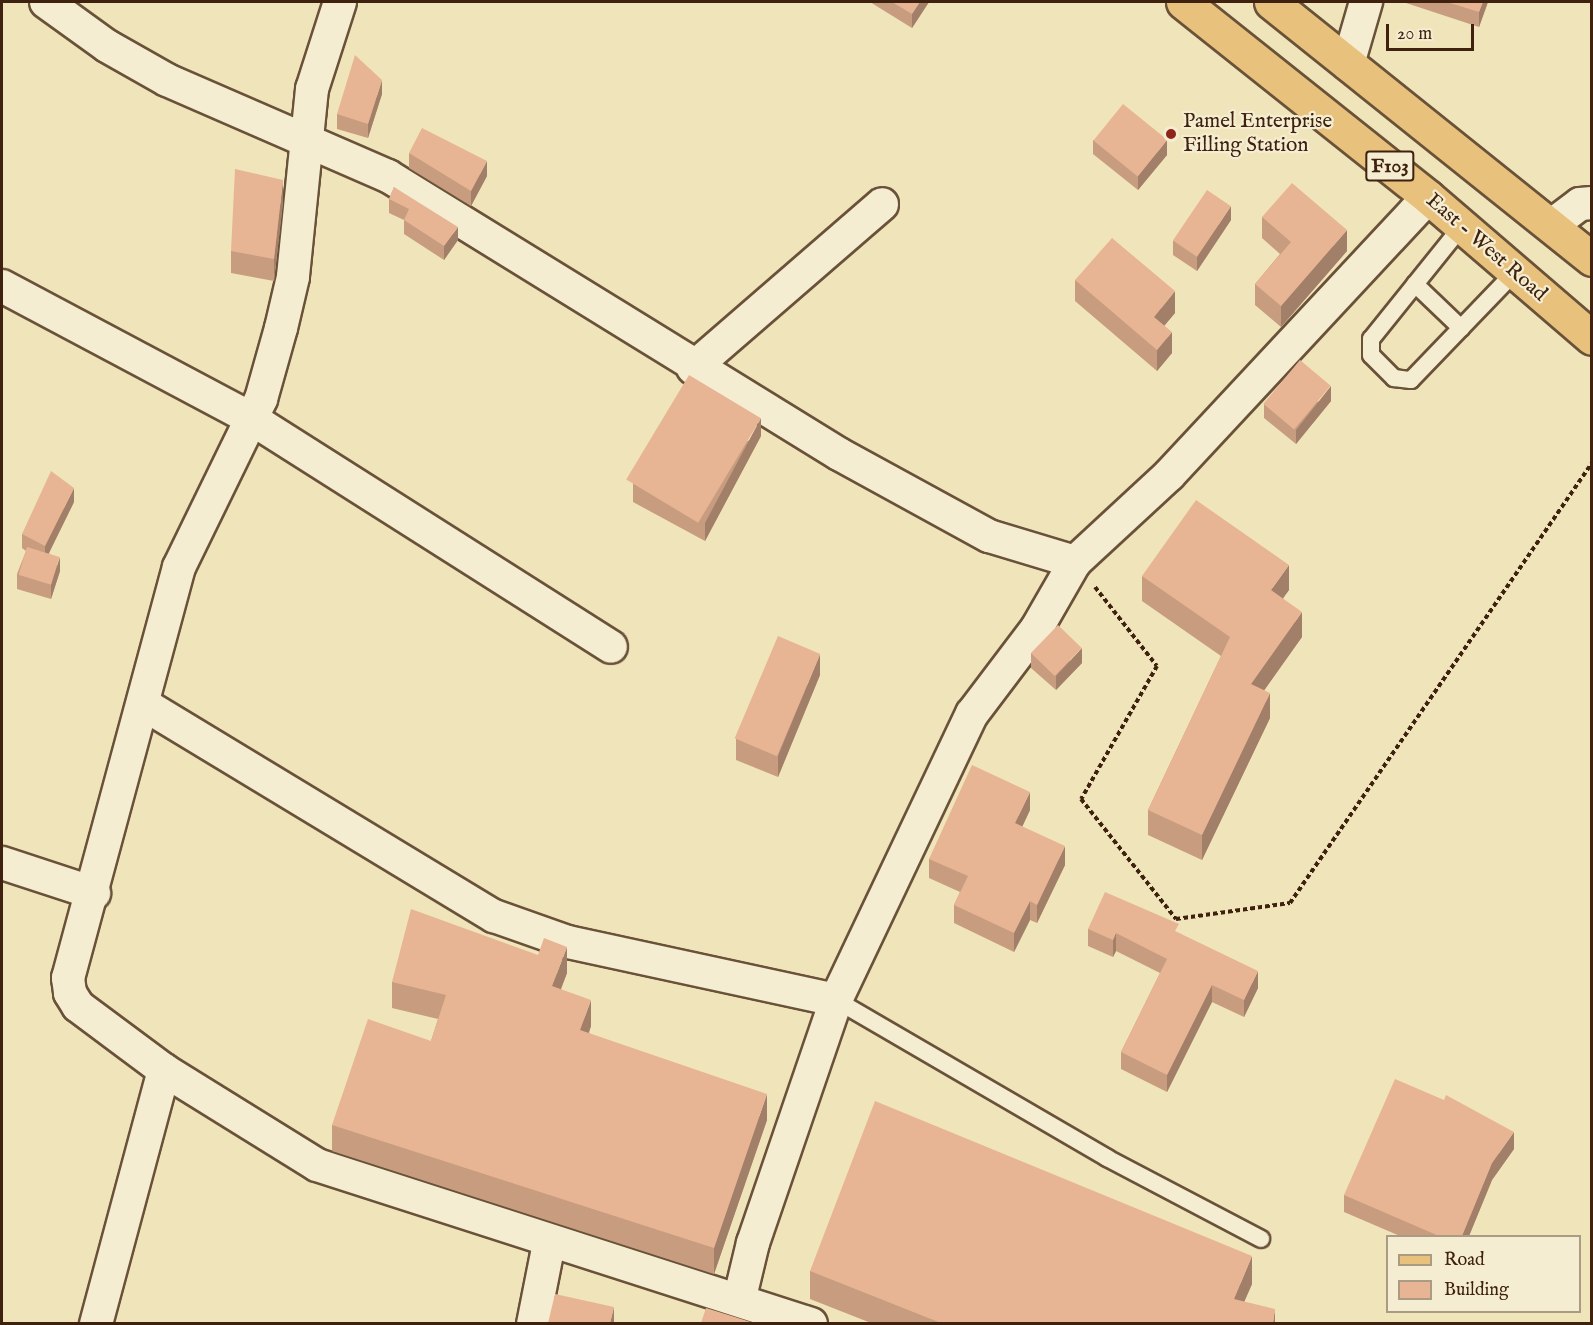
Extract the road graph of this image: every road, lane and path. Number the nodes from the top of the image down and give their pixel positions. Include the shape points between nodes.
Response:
1 (46, 2) edge
2 (340, 2) edge
3 (1183, 2) edge
4 (1271, 2) edge
5 (1366, 2) edge
6 (1348, 64) junction
7 (307, 138) junction
8 (1428, 197) junction
9 (1592, 203) edge
10 (882, 204) dead end
11 (1552, 225) junction
12 (1462, 226) junction
13 (1592, 259) edge
14 (1515, 272) junction
15 (1415, 284) junction
16 (2, 286) edge
17 (1461, 328) junction
18 (1592, 338) edge
19 (693, 368) junction
20 (252, 418) junction
21 (1592, 463) edge
22 (1075, 562) junction
23 (611, 647) dead end
24 (145, 705) junction
25 (2, 863) edge
26 (94, 893) junction
27 (836, 1000) junction
28 (164, 1070) junction
29 (1261, 1239) dead end
30 (549, 1243) junction
31 (740, 1297) junction
32 (96, 1323) edge
33 (533, 1323) edge
34 (812, 1323) edge

1 - 7 street via 107,46 167,80
2 - 7 street via 312,89
3 - 8 main road, East - West Road / F103
4 - 6 main road, F103
5 - 6 street
6 - 11 main road, F103
7 - 19 street via 388,176
7 - 20 street via 293,277
8 - 12 main road, East - West Road / F103
8 - 22 street via 1169,475
9 - 11 street via 1580,204
10 - 19 street
11 - 13 main road, F103
12 - 14 main road, East - West Road / F103
12 - 15 lane
14 - 17 lane
14 - 18 main road, East - West Road / F103
15 - 17 lane
15 - 17 lane via 1368,347 1394,378 1411,380
16 - 20 street
19 - 22 street via 989,536
20 - 23 street
20 - 24 street via 179,567
21 - 22 path via 1290,903 1176,919 1081,799 1157,666
22 - 27 street via 1037,628 972,714
24 - 26 street
24 - 27 street via 494,916 568,942
25 - 26 street
26 - 28 street via 68,978 70,993 78,1006
27 - 29 lane via 1107,1158
27 - 31 street via 753,1242
28 - 30 street via 317,1165
28 - 32 street
30 - 31 street
30 - 33 street
31 - 34 street

